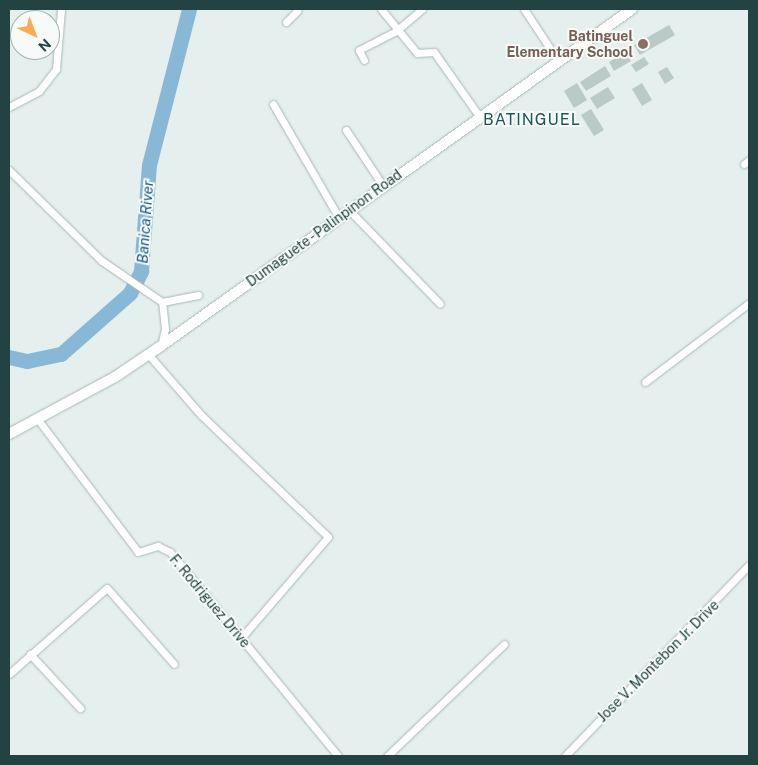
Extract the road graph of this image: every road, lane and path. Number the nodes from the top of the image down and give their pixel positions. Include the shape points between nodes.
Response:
1 (61, 9) edge
2 (381, 9) edge
3 (422, 9) edge
4 (524, 9) edge
5 (632, 9) edge
6 (298, 10) edge
7 (286, 22) dead end
8 (396, 31) junction
9 (364, 60) dead end
10 (557, 60) junction
11 (273, 104) dead end
12 (9, 108) edge
13 (480, 116) junction
14 (346, 130) dead end
15 (9, 170) edge
16 (383, 186) junction
17 (350, 210) junction
18 (339, 218) junction
19 (198, 296) dead end
20 (162, 302) junction
21 (749, 303) edge
22 (440, 304) dead end
23 (161, 346) junction
24 (148, 354) junction
25 (646, 382) dead end
26 (38, 420) junction
27 (9, 434) edge
28 (749, 565) edge
29 (241, 638) junction
30 (504, 644) dead end
31 (30, 654) junction
32 (174, 664) dead end
33 (9, 674) edge
34 (80, 708) dead end
35 (338, 756) edge
36 (387, 756) edge
37 (565, 756) edge

1 - 12 street via 56,70 39,91
2 - 8 street
3 - 8 street
4 - 10 street
5 - 10 main road, Dumaguete - Palinpinon Road
6 - 7 street
8 - 9 street via 359,50
8 - 13 street via 417,53 434,52
10 - 13 main road, Dumaguete - Palinpinon Road
11 - 18 street
13 - 16 main road, Dumaguete - Palinpinon Road
14 - 16 street
15 - 20 street via 102,261
16 - 17 main road, Dumaguete - Palinpinon Road
17 - 18 main road, Dumaguete - Palinpinon Road
17 - 22 street
18 - 23 main road, Dumaguete - Palinpinon Road
19 - 20 street
20 - 23 street via 165,329
21 - 25 street
23 - 24 main road, Dumaguete - Palinpinon Road
24 - 26 main road, Dumaguete - Palinpinon Road
24 - 29 street via 201,415 328,537
26 - 27 main road, Dumaguete - Palinpinon Road
26 - 29 street, F. Rodriguez Drive via 138,552 158,546 170,552
28 - 37 street, Jose V. Montebon Jr. Drive
29 - 35 street, F. Rodriguez Drive
30 - 36 street
31 - 32 street via 107,588
31 - 33 street
31 - 34 street

